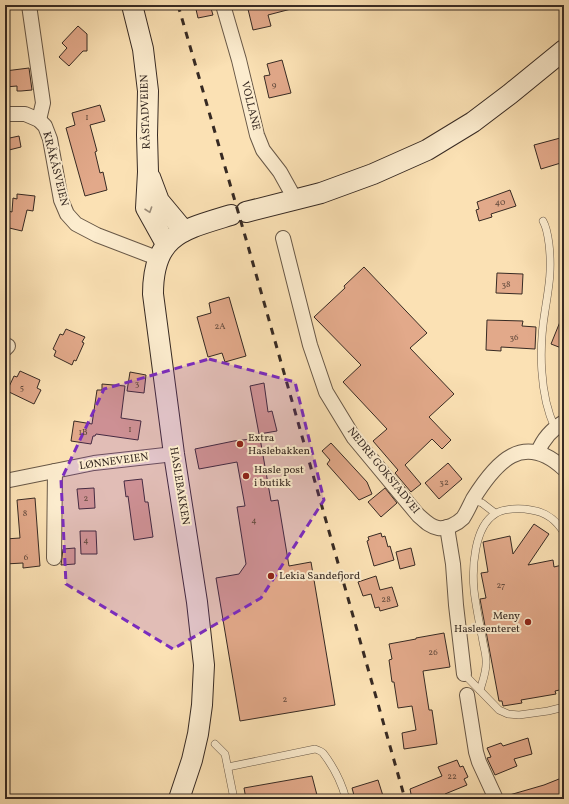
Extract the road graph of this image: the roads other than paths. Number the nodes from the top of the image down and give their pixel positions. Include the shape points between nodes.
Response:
1 (29, 5) edge
2 (132, 5) edge
3 (223, 5) edge
4 (564, 50) edge
5 (5, 114) edge
6 (40, 120) junction
7 (148, 172) junction
8 (295, 199) junction
9 (543, 221) dead end
10 (184, 231) junction
11 (283, 238) dead end
12 (162, 251) junction
13 (560, 425) edge
14 (538, 452) junction
15 (174, 454) junction
16 (564, 469) edge
17 (55, 471) junction
18 (5, 480) edge
19 (473, 500) junction
20 (495, 513) junction
21 (447, 527) junction
22 (564, 533) edge
23 (54, 558) dead end
24 (464, 674) joint
25 (480, 690) junction
26 (467, 695) dead end
27 (564, 707) edge
28 (215, 744) dead end
29 (228, 767) junction
30 (179, 799) edge
31 (234, 799) edge
32 (346, 799) edge
33 (496, 799) edge

1 - 6 street, KRÅKÅSVEIEN via 43,103
2 - 7 main road, RÅSTADVEIEN via 143,49 148,91
3 - 8 street, VOLLANE via 257,135 263,150 280,172
4 - 8 main road via 473,122 427,150 374,174 321,193
5 - 6 street, KRÅKÅSVEIEN via 25,114
6 - 12 street, KRÅKÅSVEIEN via 50,139 61,200 67,214 76,224 98,235
7 - 10 main road, RÅSTADVEIEN via 160,201
7 -> 12 main road, RÅSTADVEIEN via 146,208
8 - 10 main road via 238,213
9 - 13 lane via 551,263 542,362 544,391 550,416
10 - 12 main road
11 - 21 street, NEDRE GOKSTADVEI via 310,345 326,392 354,438 418,515 429,525 437,528
12 - 15 main road, HASLEBAKKEN via 153,277 153,294
13 - 14 street via 541,444
14 - 16 street via 554,460
14 - 19 street via 519,453 502,462 488,476
15 - 17 street, LØNNEVEIEN
15 - 30 main road, HASLEBAKKEN via 204,665 198,734
17 - 18 street, LØNNEVEIEN
17 - 23 street
19 - 20 lane
19 - 21 street via 463,517 456,524
20 - 22 lane via 526,509 538,511 551,517
20 - 25 lane via 487,521 476,546 474,589 486,660 486,673
21 - 24 street
24 - 25 lane
25 - 27 lane via 499,710 508,714 519,715
26 - 33 street via 476,752
28 - 29 lane via 225,754
29 - 31 lane
29 - 32 lane via 315,749 322,752

